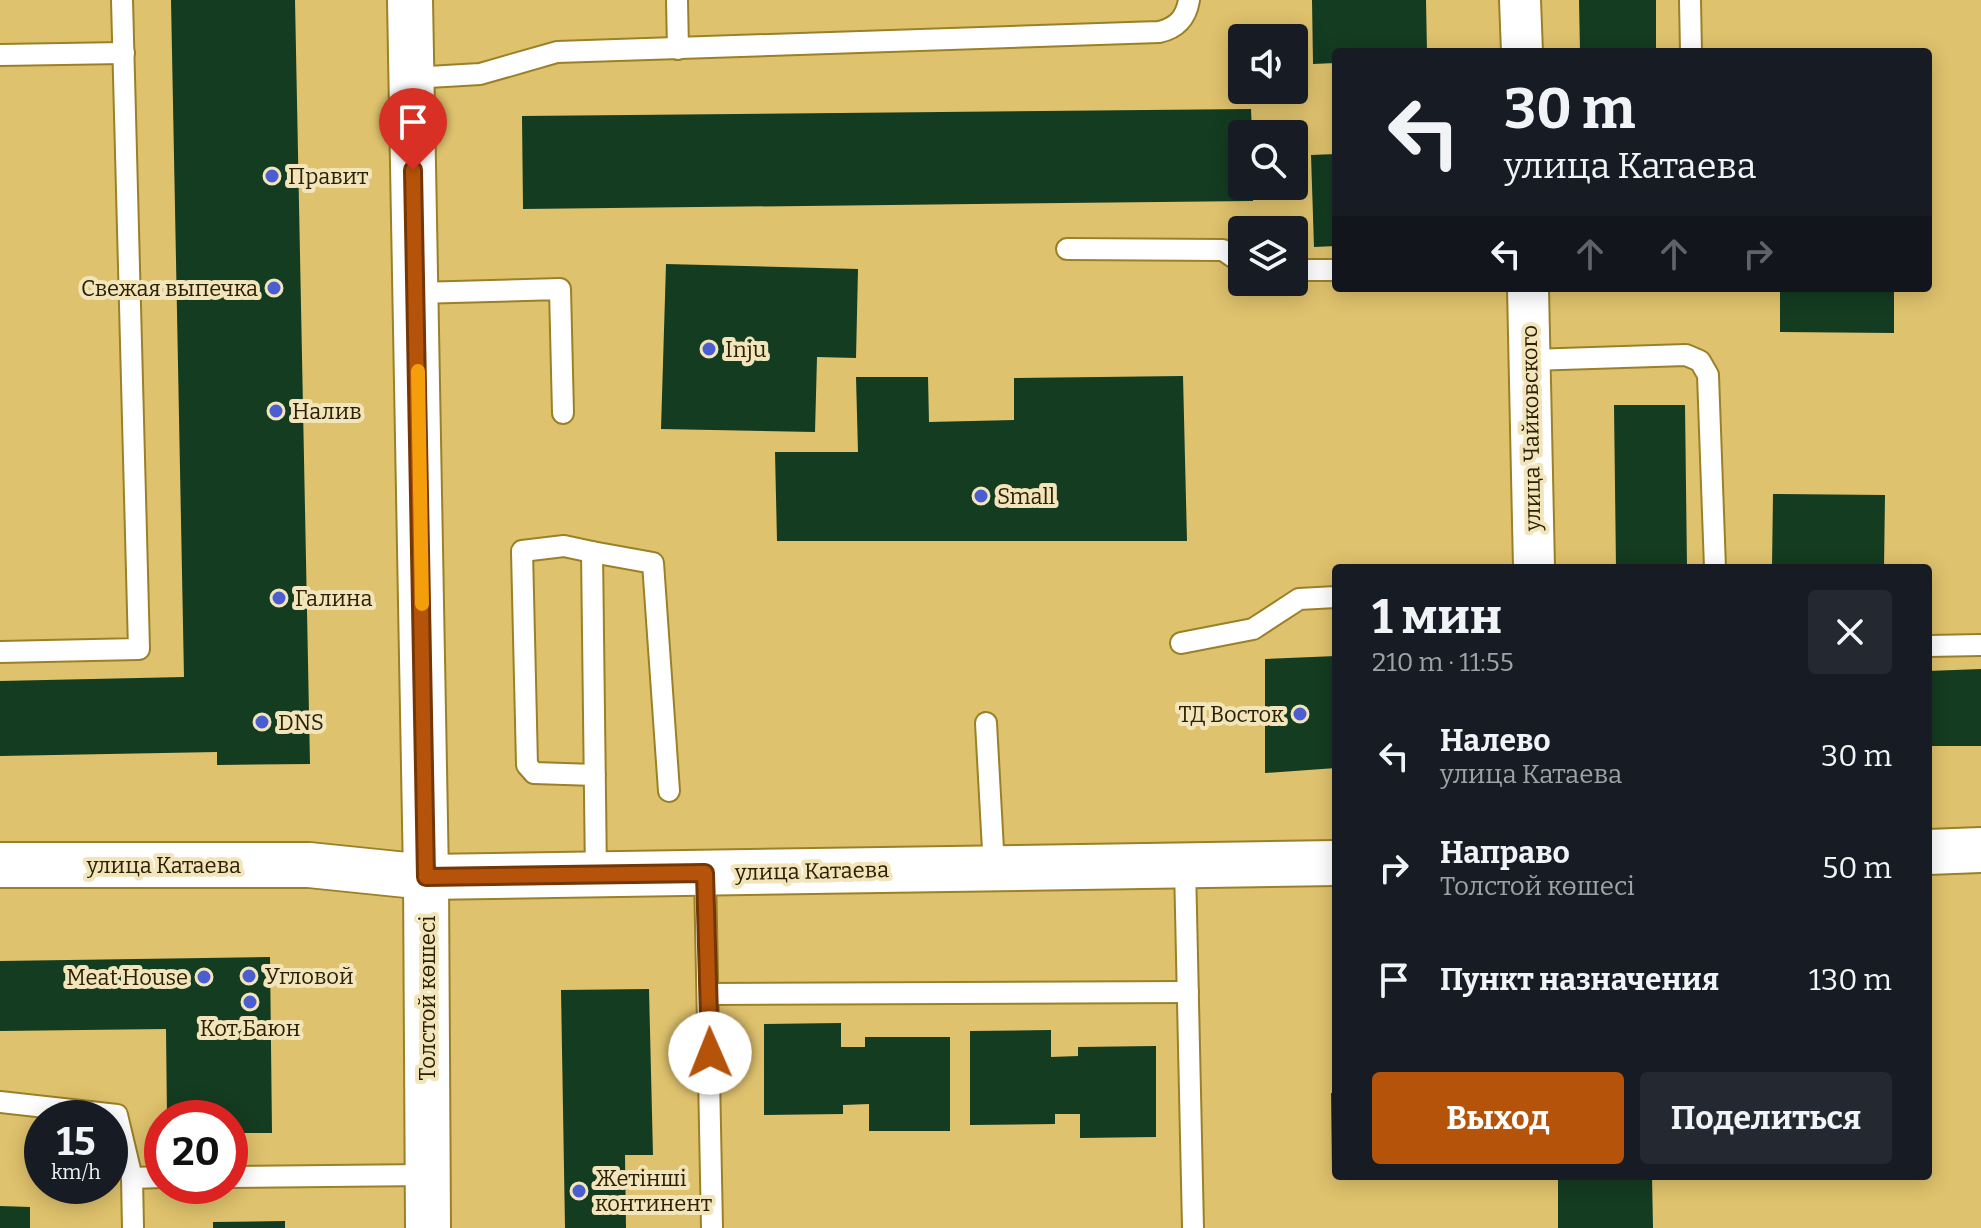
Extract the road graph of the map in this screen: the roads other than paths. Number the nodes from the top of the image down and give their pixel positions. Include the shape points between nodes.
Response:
1 (122, 0) edge
2 (410, 0) edge
3 (677, 0) edge
4 (1189, 0) edge
5 (1520, 0) edge
6 (1690, 0) edge
7 (1522, 48) edge
8 (1691, 48) edge
9 (678, 49) junction
10 (124, 53) junction
11 (0, 55) edge
12 (411, 78) junction
13 (1067, 249) dead end
14 (1228, 253) edge
15 (1308, 270) edge
16 (1332, 270) edge
17 (1528, 292) edge
18 (416, 293) junction
19 (1530, 360) junction
20 (563, 413) dead end
21 (592, 552) junction
22 (1534, 564) edge
23 (1715, 564) edge
24 (1332, 597) edge
25 (1181, 643) dead end
26 (1981, 645) edge
27 (1932, 646) edge
28 (0, 652) edge
29 (986, 723) dead end
30 (595, 775) junction
31 (669, 791) dead end
32 (1981, 850) edge
33 (1932, 852) edge
34 (1332, 863) edge
35 (0, 865) edge
36 (1185, 866) junction
37 (994, 868) junction
38 (705, 873) junction
39 (596, 875) junction
40 (426, 877) junction
41 (1188, 992) junction
42 (709, 994) junction
43 (0, 1102) edge
44 (428, 1175) junction
45 (248, 1177) edge
46 (132, 1178) junction
47 (144, 1178) edge
48 (133, 1228) edge
49 (428, 1228) edge
50 (712, 1228) edge
51 (1193, 1228) edge

1 - 10 lane
2 - 12 street, Толстой көшесі
3 - 9 lane
4 - 9 lane via 1178,24 1159,32
5 - 7 street
6 - 8 lane
9 - 12 lane via 557,52 480,74
10 - 11 lane
10 - 28 lane via 139,649
12 - 18 street, Толстой көшесі
13 - 14 lane
15 - 16 lane
17 - 19 street, улица Чайковского
18 - 20 lane via 560,289
18 - 40 street, Толстой көшесі
19 - 22 street, улица Чайковского
19 - 23 lane via 1686,355 1700,361 1708,375
21 - 30 lane
21 - 30 lane via 564,546 522,551 527,765 534,773
21 - 31 lane via 653,563
24 - 25 lane via 1299,599 1253,629
26 - 27 lane
29 - 37 lane
30 - 39 lane
32 - 33 street
34 - 36 street, улица Катаева
35 - 40 street, улица Катаева via 309,865
36 - 37 street, улица Катаева
36 - 41 lane
37 - 38 street, улица Катаева
38 - 39 street, улица Катаева
38 - 42 lane
39 - 40 street, улица Катаева
40 - 44 street, Толстой көшесі
41 - 42 lane
41 - 51 lane
42 - 50 lane
43 - 46 lane via 117,1115
44 - 45 lane
44 - 49 street, Толстой көшесі
46 - 47 lane
46 - 48 lane

